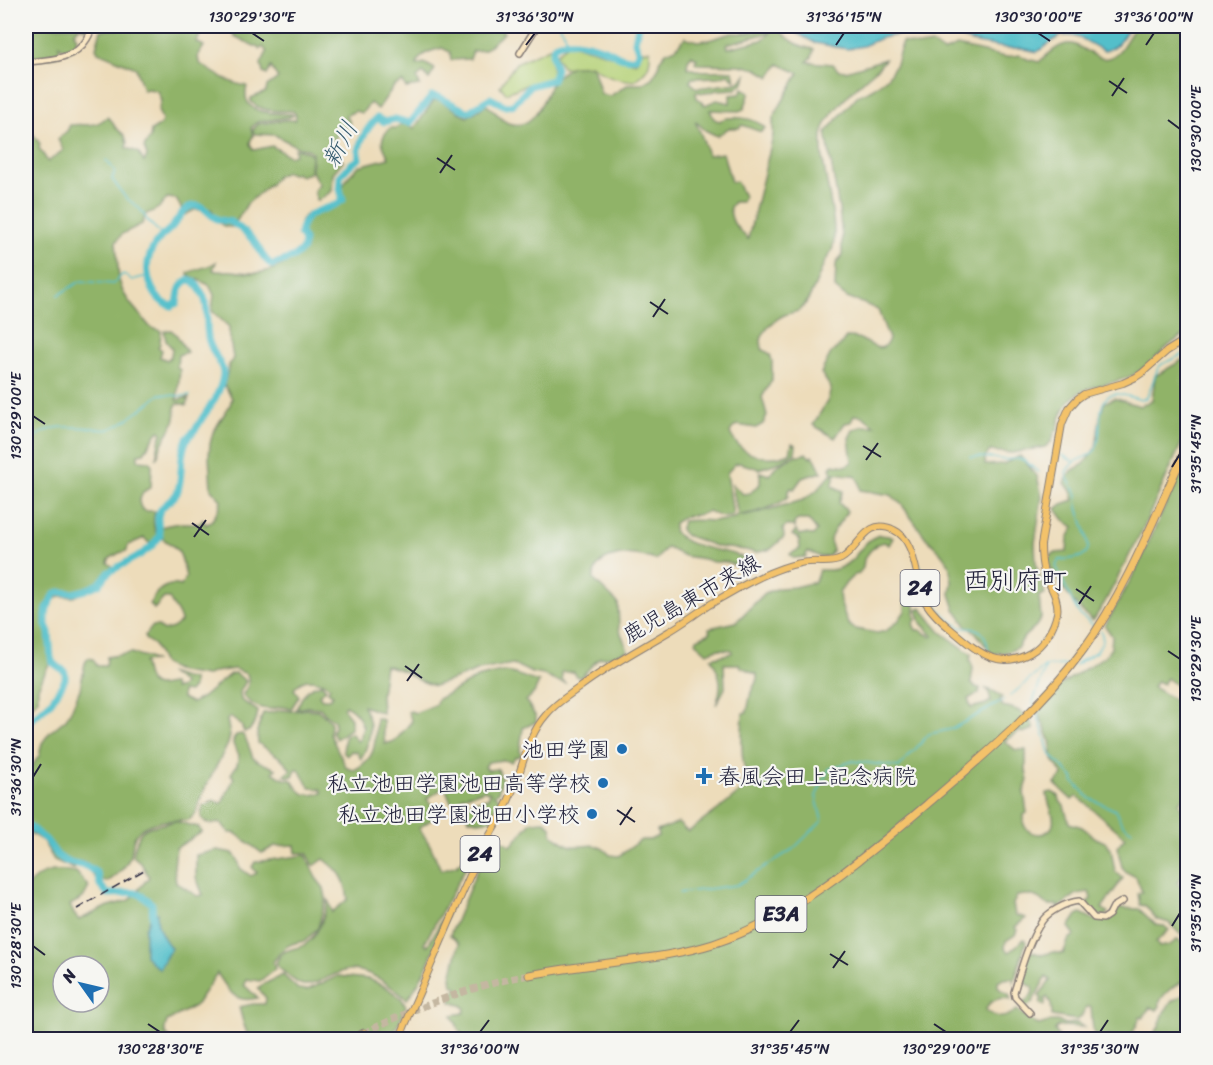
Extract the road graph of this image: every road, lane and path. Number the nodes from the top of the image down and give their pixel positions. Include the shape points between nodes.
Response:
1 (93, 26) edge
2 (537, 26) edge
3 (520, 53) dead end
4 (26, 62) edge
5 (1188, 338) edge
6 (1188, 444) edge
7 (1123, 901) dead end
8 (529, 975) tunnel mouth
9 (1030, 1013) dead end
10 (364, 1033) tunnel mouth
11 (352, 1040) edge
12 (399, 1040) edge

1 - 4 street via 87,41 75,51 56,59
2 - 3 street
5 - 12 main road, 鹿児島東市来線 / 24 via 1136,377 1084,394 1066,413 1041,555 1058,612 1048,634 1034,651 1002,660 969,644 927,604 903,536 891,528 880,527 866,533 840,559 796,564 747,582 619,660 552,708 530,741 517,781 460,897
6 - 8 highway, E3A via 1112,604 1083,650 1039,703 894,832 816,892 730,938 662,956
7 - 9 street via 1103,920 1094,918 1078,901 1060,907 1042,920 1014,992
10 - 11 highway

